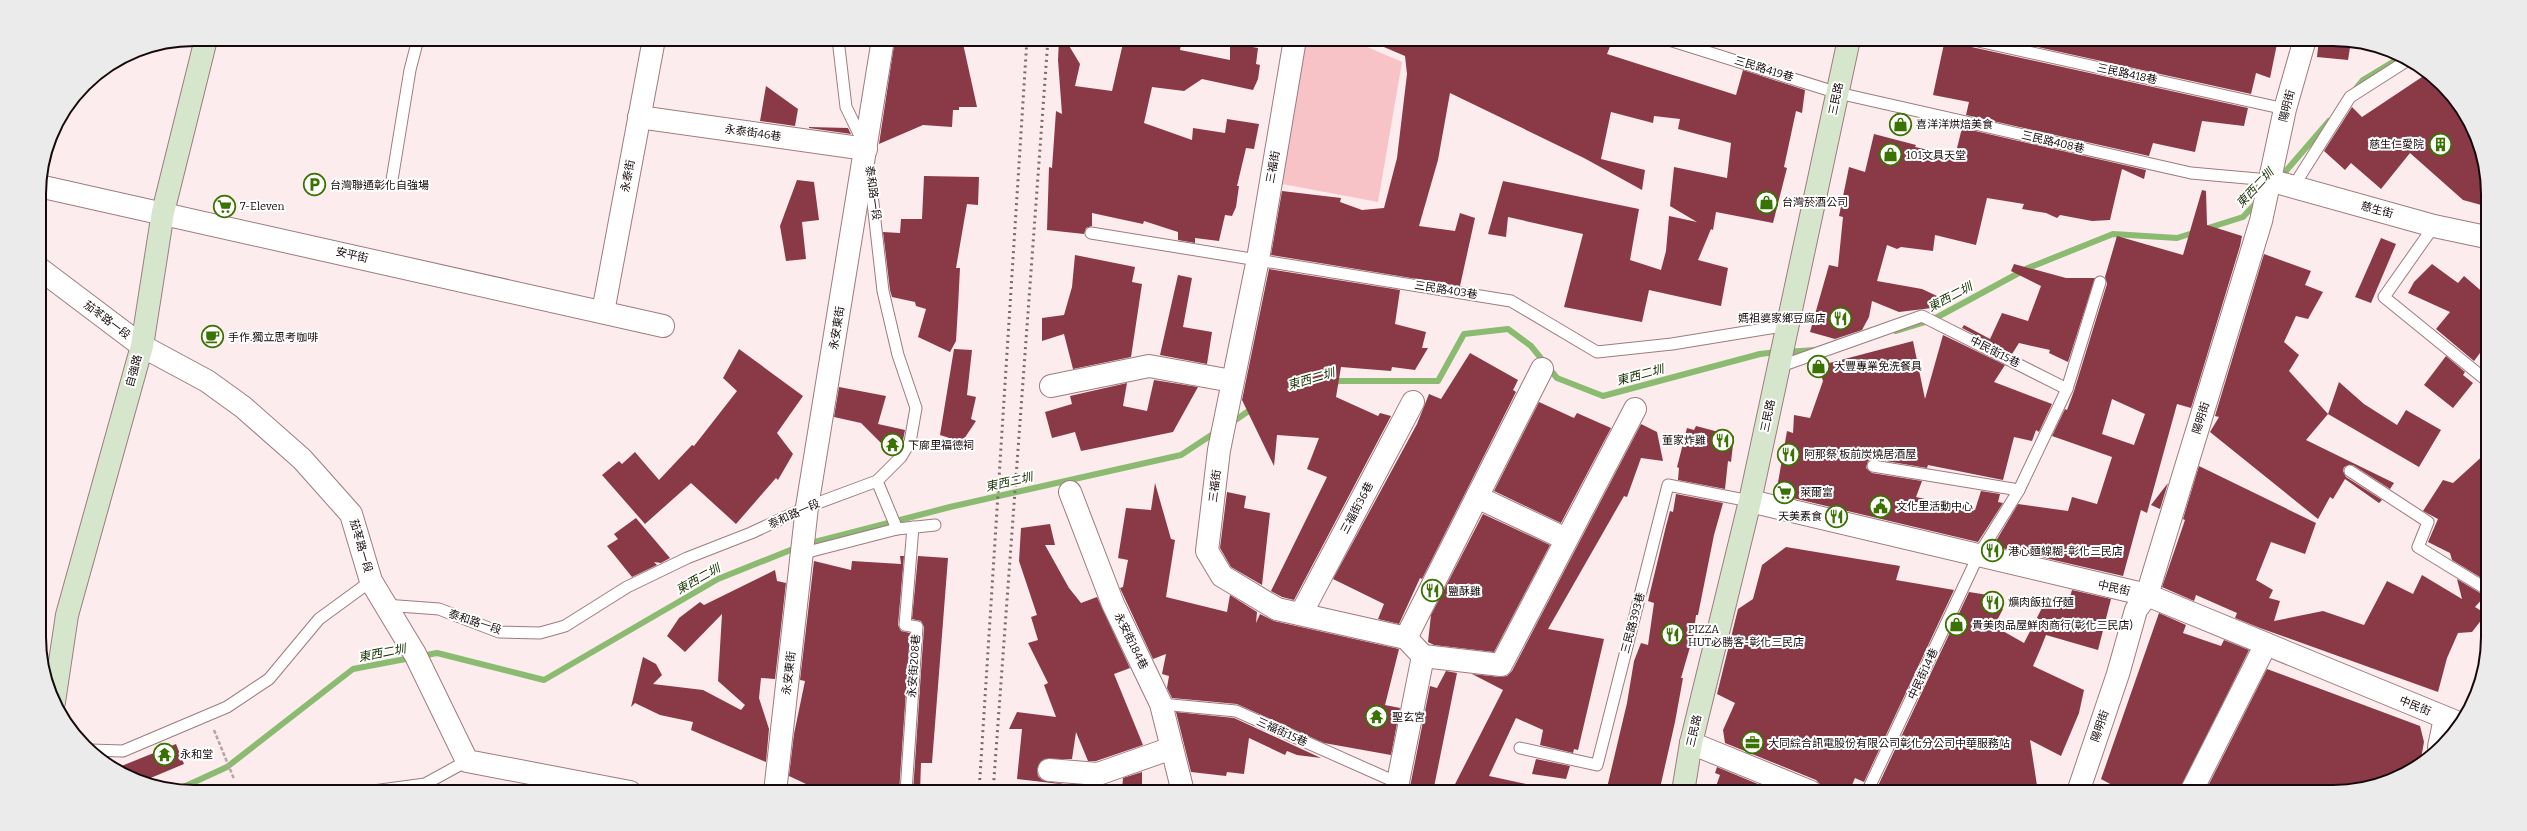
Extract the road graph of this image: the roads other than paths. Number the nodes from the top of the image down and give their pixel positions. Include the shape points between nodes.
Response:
1 (204, 46) edge
2 (416, 46) edge
3 (653, 46) edge
4 (839, 46) edge
5 (882, 46) edge
6 (1294, 46) edge
7 (1688, 46) edge
8 (1848, 46) edge
9 (2001, 46) edge
10 (2303, 46) edge
11 (2403, 63) edge
12 (1838, 93) junction
13 (2285, 109) junction
14 (639, 117) junction
15 (866, 149) junction
16 (392, 180) dead end
17 (2270, 180) junction
18 (46, 187) edge
19 (2293, 188) junction
20 (163, 212) junction
21 (2434, 226) junction
22 (1091, 232) dead end
23 (2481, 235) edge
24 (1258, 259) junction
25 (46, 274) edge
26 (2100, 282) dead end
27 (603, 312) junction
28 (1788, 324) junction
29 (663, 326) dead end
30 (142, 346) junction
31 (1778, 368) junction
32 (1542, 369) dead end
33 (2481, 376) edge
34 (1232, 381) junction
35 (1051, 386) dead end
36 (2067, 389) junction
37 (1413, 402) dead end
38 (1635, 409) dead end
39 (1873, 466) dead end
40 (2350, 471) dead end
41 (877, 482) junction
42 (2019, 490) junction
43 (1070, 492) dead end
44 (1477, 497) junction
45 (1750, 501) junction
46 (808, 507) junction
47 (935, 525) dead end
48 (913, 527) junction
49 (898, 529) junction
50 (1566, 539) junction
51 (804, 553) junction
52 (1978, 556) junction
53 (371, 581) junction
54 (2481, 586) edge
55 (2147, 595) junction
56 (385, 605) junction
57 (1301, 614) junction
58 (1406, 638) junction
59 (2266, 644) junction
60 (1423, 656) junction
61 (56, 690) edge
62 (1161, 704) junction
63 (2453, 721) edge
64 (1691, 743) junction
65 (1172, 748) junction
66 (1520, 748) dead end
67 (99, 750) edge
68 (467, 762) junction
69 (1049, 770) dead end
70 (418, 785) edge
71 (592, 785) edge
72 (776, 785) edge
73 (906, 785) edge
74 (1181, 785) edge
75 (1391, 785) edge
76 (1398, 785) edge
77 (1684, 785) edge
78 (1794, 785) edge
79 (1870, 785) edge
80 (2080, 785) edge
81 (2195, 785) edge

1 - 20 street, 自強路
2 - 16 lane
3 - 14 street, 永泰街
4 - 15 lane, 泰和路一段 via 846,107
5 - 15 street, 泰和路一段
6 - 24 street, 三福街
7 - 12 lane, 三民路419巷
8 - 12 street, 三民路
9 - 13 lane, 三民路418巷
10 - 13 street, 陽明街
11 - 19 lane via 2350,97
12 - 17 lane, 三民路408巷 via 2191,173
12 - 28 street, 三民路
13 - 17 street, 陽明街
14 - 15 street, 永泰街46巷
14 - 27 street, 永泰街
15 - 41 lane, 泰和路一段 via 884,291 898,355 916,408 910,442 901,457
15 - 46 street, 永安東街
17 - 19 street, 慈生街
17 - 55 street, 陽明街 via 2261,221
18 - 20 street, 安平街
19 - 21 street, 慈生街
20 - 27 street, 安平街
20 - 30 street, 自強路
21 - 23 street, 慈生街
21 - 33 lane via 2384,297
22 - 24 lane, 三民路403巷
24 - 28 lane, 三民路403巷 via 1511,301 1597,352 1672,344
24 - 34 street, 三福街
25 - 30 street, 茄苳路一段
26 - 36 lane
27 - 29 street, 安平街
28 - 31 street, 三民路
30 - 53 street, 茄苳路一段 via 207,381 243,407 302,459 351,514
30 - 61 street, 自強路 via 67,615
31 - 36 lane, 中民街15巷 via 1922,316
31 - 45 street, 三民路
32 - 44 street
34 - 35 street via 1148,366
34 - 57 street, 三福街 via 1219,450 1207,551 1222,576 1277,609
36 - 42 lane
37 - 57 street, 三福街36巷
38 - 50 street
39 - 42 lane
40 - 54 lane via 2428,522 2418,547
41 - 46 lane, 泰和路一段
41 - 49 lane
42 - 52 lane
43 - 62 street, 永安街184巷 via 1113,604
44 - 50 street
44 - 58 street
45 - 52 street, 中民街
45 - 64 street, 三民路
45 - 66 lane, 三民路393巷 via 1668,485 1597,765
46 - 51 street, 永安東街
46 - 56 lane, 泰和路一段 via 751,534 687,558 627,587 565,626 540,632 499,632 439,609
47 - 48 lane
48 - 49 lane
48 - 73 lane, 永安街208巷 via 905,625 917,626
49 - 51 lane
50 - 60 street via 1501,665
51 - 72 street, 永安東街
52 - 55 street, 中民街
52 - 79 lane, 中民街14巷
53 - 56 street, 茄苳路一段
53 - 67 lane via 319,619 269,679 227,707 123,751
55 - 59 street, 中民街
55 - 80 street, 陽明街 via 2136,610 2118,674
56 - 68 street, 茄苳路一段 via 414,654
57 - 58 street, 三福街
58 - 60 street
59 - 63 street, 中民街
59 - 81 street
60 - 76 street
62 - 65 street, 永安街184巷
62 - 75 lane, 三福街15巷 via 1236,711
64 - 77 street, 三民路
64 - 78 street
65 - 69 street via 1098,774
65 - 74 street, 永安街184巷
68 - 70 lane via 425,784
68 - 71 street

